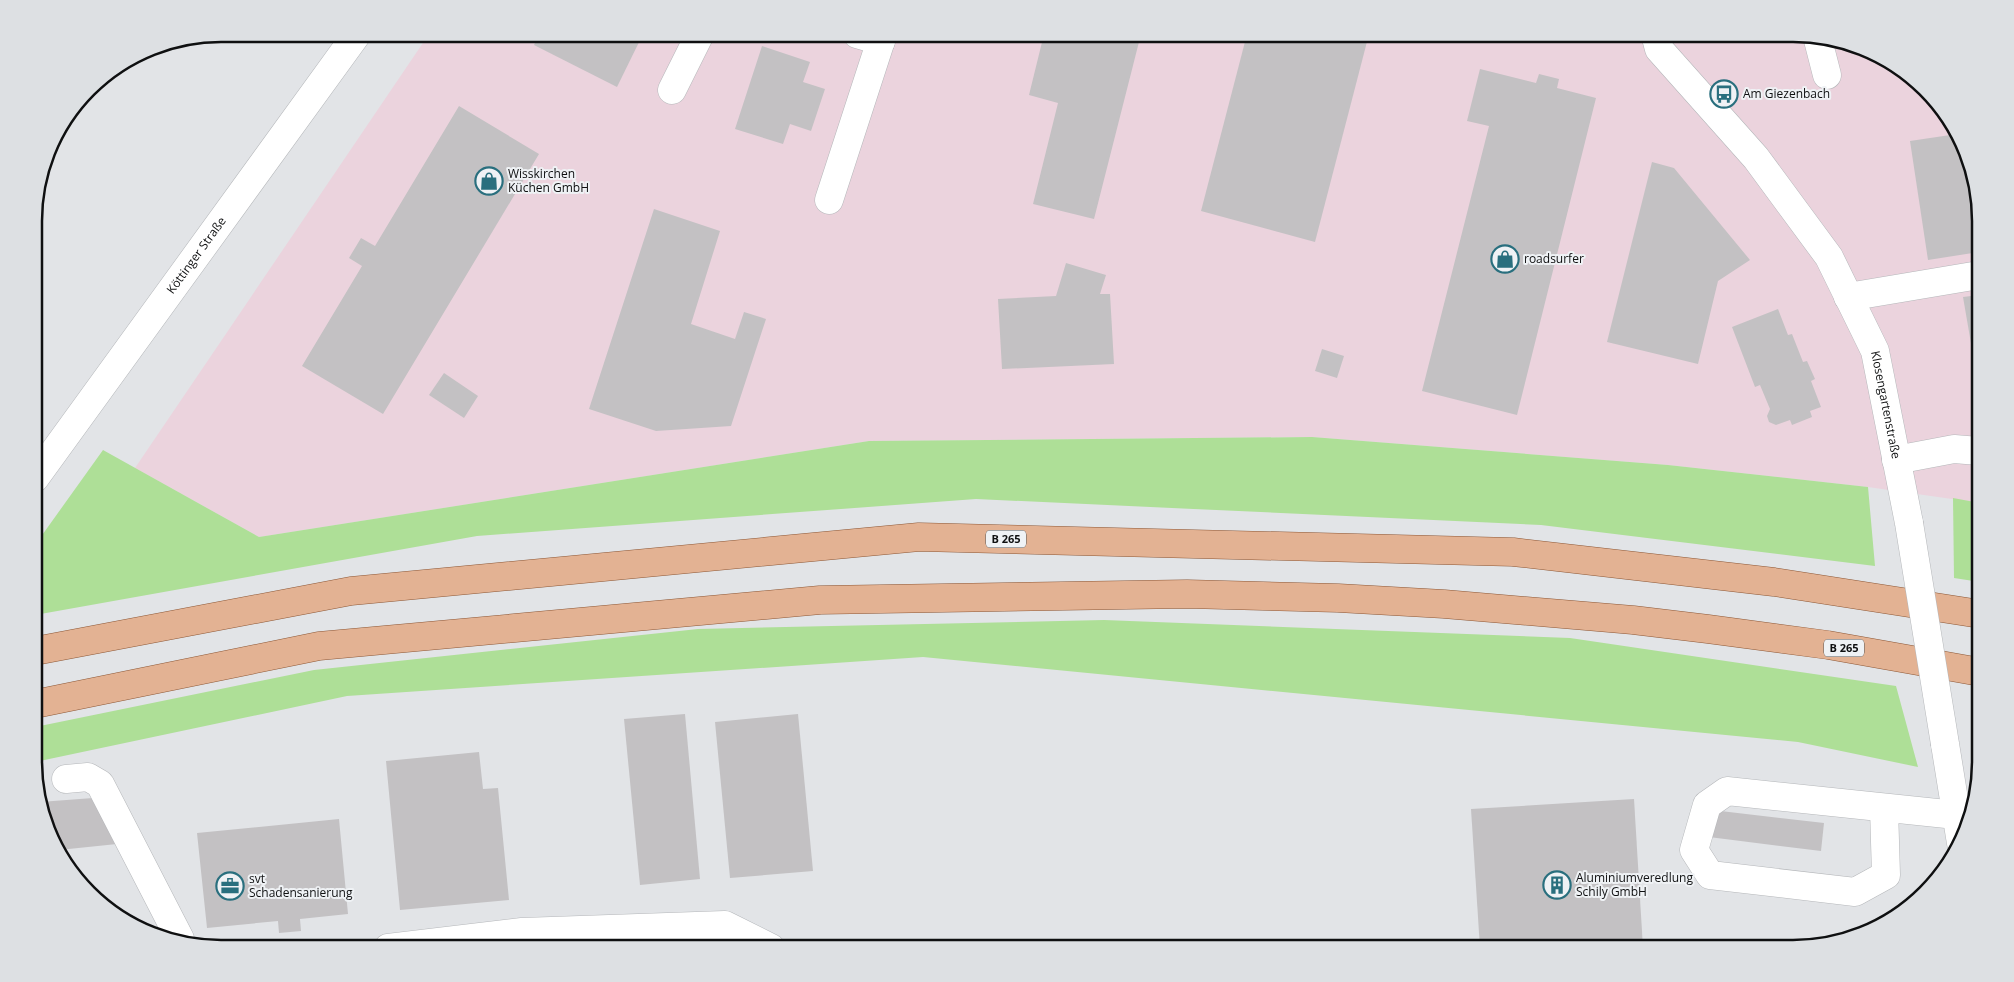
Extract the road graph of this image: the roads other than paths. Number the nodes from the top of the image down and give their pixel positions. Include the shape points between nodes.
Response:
1 (351, 42) edge
2 (696, 42) edge
3 (872, 42) edge
4 (1657, 42) edge
5 (1819, 45) edge
6 (1827, 75) dead end
7 (672, 90) dead end
8 (829, 200) dead end
9 (1972, 276) edge
10 (1848, 297) junction
11 (1972, 450) edge
12 (1896, 460) junction
13 (42, 468) edge
14 (1972, 613) edge
15 (42, 650) edge
16 (1972, 671) edge
17 (42, 703) edge
18 (66, 779) dead end
19 (1884, 808) junction
20 (1956, 815) junction
21 (1958, 828) edge
22 (177, 934) edge
23 (490, 940) edge
24 (755, 940) edge

1 - 13 street, Köttinger Straße
2 - 7 street
3 - 8 street
4 - 10 street, Klosengartenstraße via 1659,49 1756,158 1829,257
5 - 6 street
9 - 10 street
10 - 12 street, Klosengartenstraße via 1875,351
11 - 12 street via 1954,449
12 - 20 street, Klosengartenstraße, bridge
14 - 15 main road, B 265 via 1774,582 1513,552 919,536 350,592
16 - 17 main road, B 265 via 1828,645 1633,620 1338,598 1186,594 830,600 319,646
18 - 22 street via 88,777 100,784
19 - 19 street via 1727,791 1706,805 1694,850 1710,875 1855,892 1886,875
19 - 20 street
20 - 21 street, Klosengartenstraße
23 - 24 street via 522,932 726,925

